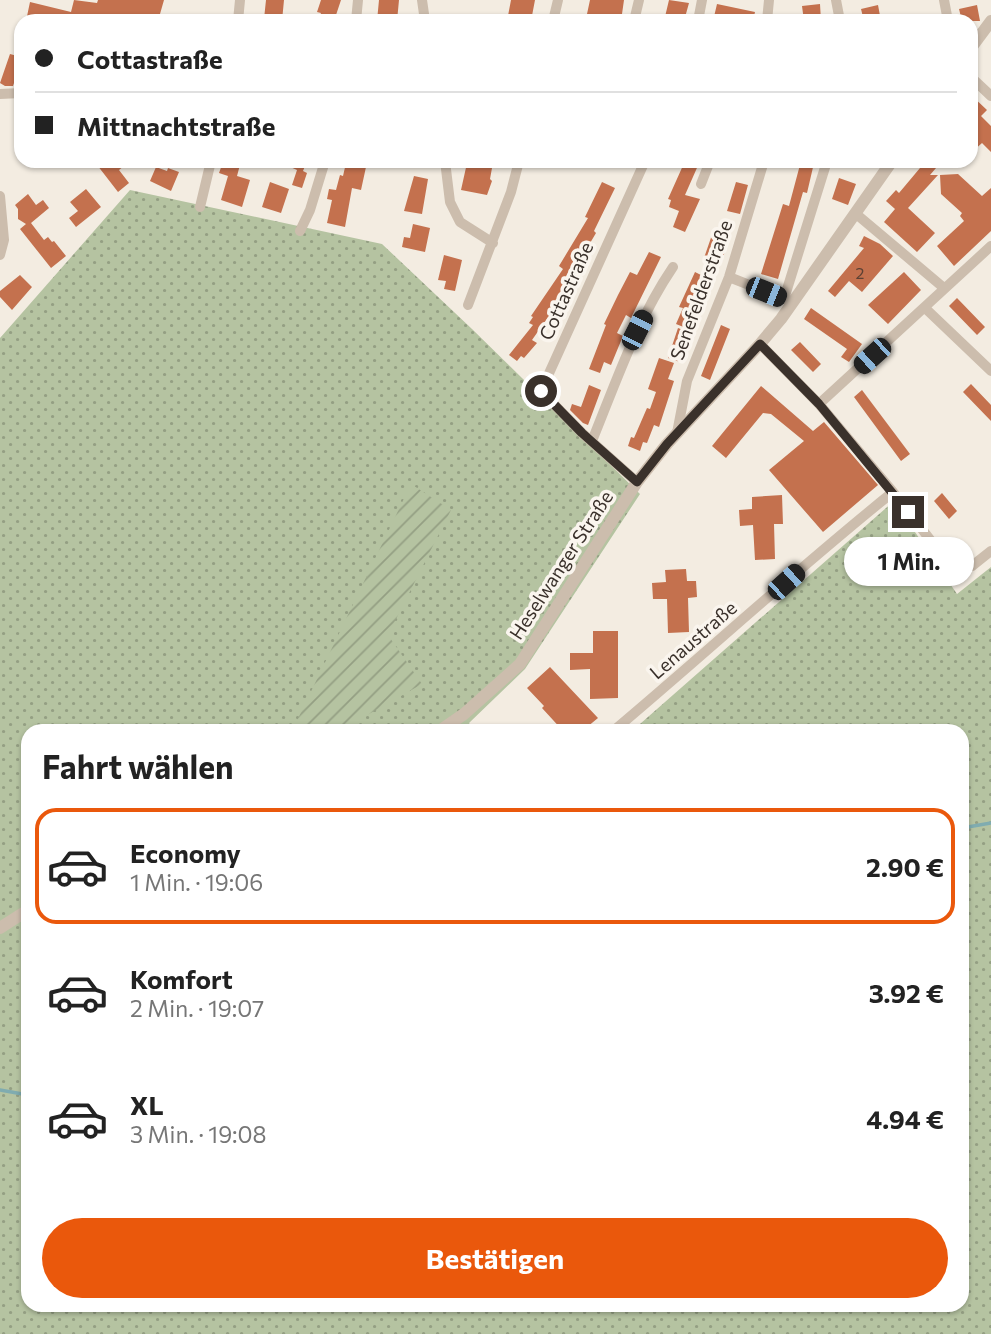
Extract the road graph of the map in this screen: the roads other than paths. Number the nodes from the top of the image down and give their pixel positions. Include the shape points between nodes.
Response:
1 (991, 21) edge
2 (978, 39) edge
3 (978, 84) edge
4 (991, 96) edge
5 (209, 168) edge
6 (323, 168) edge
7 (446, 168) edge
8 (517, 168) edge
9 (642, 168) edge
10 (707, 168) edge
11 (762, 168) edge
12 (825, 168) edge
13 (887, 168) edge
14 (701, 184) dead end
15 (0, 196) edge
16 (200, 208) dead end
17 (855, 213) junction
18 (300, 231) dead end
19 (493, 243) junction
20 (991, 246) edge
21 (0, 255) edge
22 (673, 267) dead end
23 (729, 277) junction
24 (944, 288) junction
25 (788, 300) junction
26 (468, 305) dead end
27 (925, 308) junction
28 (760, 344) junction
29 (991, 371) edge
30 (819, 404) junction
31 (677, 433) junction
32 (592, 442) junction
33 (637, 482) junction
34 (893, 492) junction
35 (991, 551) edge
36 (450, 724) edge
37 (622, 724) edge
38 (21, 914) edge
39 (0, 928) edge

1 - 2 street
3 - 4 street
5 - 16 street
6 - 18 street
7 - 19 street via 450,202 460,222
8 - 19 street
9 - 32 street, Cottastraße via 541,391
10 - 14 street
11 - 23 street, Senefelderstraße
12 - 25 street
13 - 17 street, Heselwanger Straße
15 - 21 street via 4,240
17 - 24 street
17 - 25 street, Heselwanger Straße
19 - 26 street
20 - 24 street
22 - 32 street via 637,330
23 - 25 street
23 - 31 street, Senefelderstraße via 687,381
24 - 27 street
25 - 28 street, Heselwanger Straße
27 - 29 street
27 - 30 street
28 - 30 street
28 - 31 street, Heselwanger Straße
30 - 34 street
31 - 33 street, Heselwanger Straße
32 - 33 street, Cottastraße
33 - 36 street, Heselwanger Straße via 520,664
34 - 35 street via 953,569 972,566
34 - 37 street, Lenaustraße
38 - 39 street

